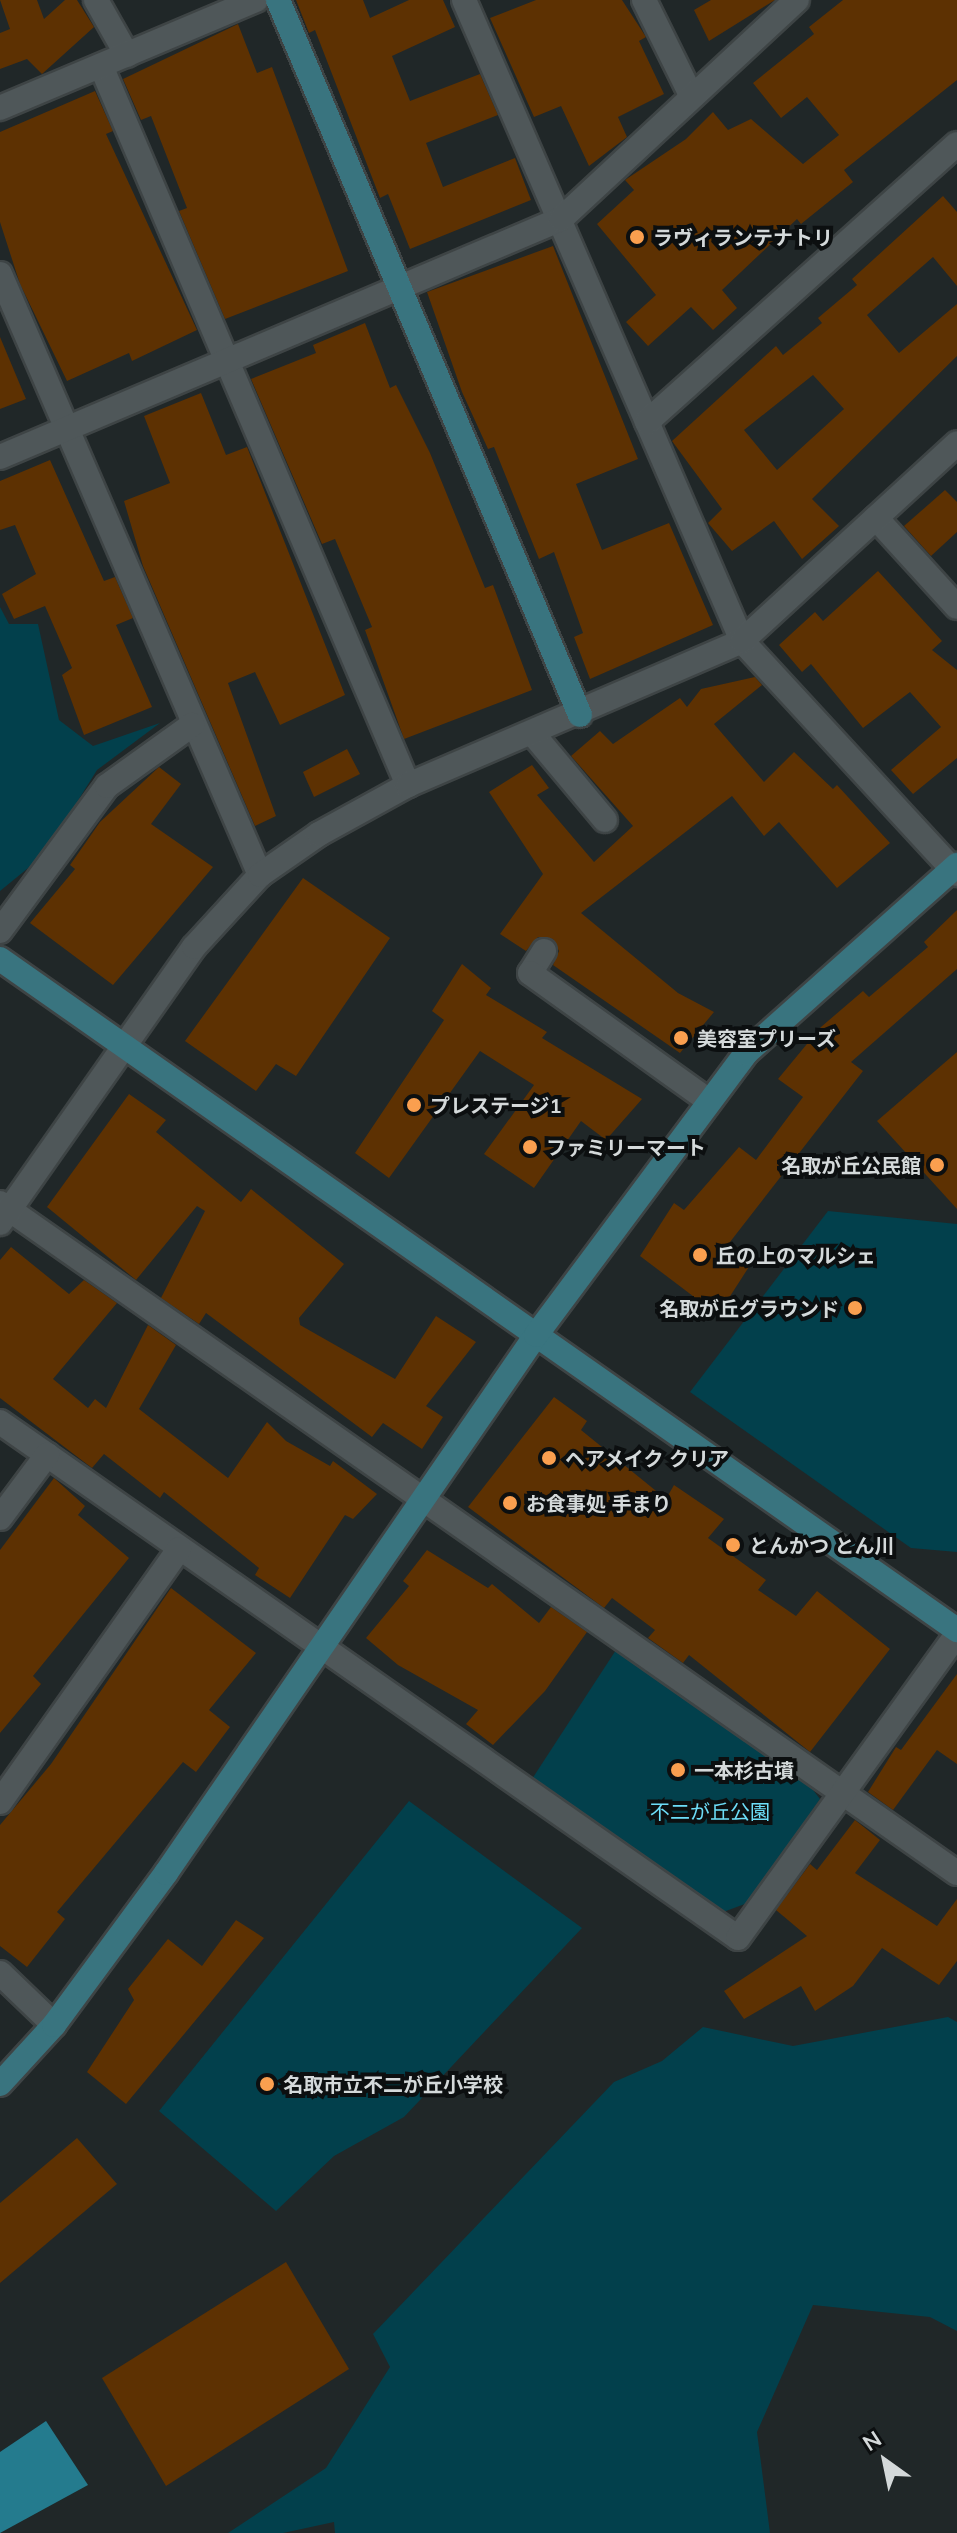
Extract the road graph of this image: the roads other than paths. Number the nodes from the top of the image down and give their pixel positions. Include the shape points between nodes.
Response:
1 (96, 0) edge
2 (256, 0) edge
3 (278, 0) edge
4 (464, 0) edge
5 (644, 0) edge
6 (797, 0) edge
7 (127, 55) junction
8 (101, 66) junction
9 (691, 95) junction
10 (0, 108) edge
11 (957, 144) edge
12 (561, 219) junction
13 (0, 274) edge
14 (401, 287) junction
15 (229, 360) junction
16 (647, 422) junction
17 (63, 430) junction
18 (957, 443) edge
19 (0, 457) edge
20 (876, 518) junction
21 (957, 607) edge
22 (742, 641) junction
23 (580, 715) junction
24 (192, 725) junction
25 (533, 734) junction
26 (408, 785) junction
27 (605, 820) dead end
28 (956, 869) edge
29 (260, 875) junction
30 (0, 931) edge
31 (544, 951) dead end
32 (0, 959) edge
33 (124, 1050) junction
34 (709, 1101) junction
35 (3, 1212) edge
36 (536, 1335) junction
37 (0, 1422) edge
38 (47, 1455) junction
39 (422, 1504) junction
40 (0, 1518) edge
41 (179, 1549) junction
42 (957, 1632) edge
43 (323, 1648) junction
44 (840, 1795) junction
45 (0, 1802) edge
46 (957, 1873) edge
47 (0, 1973) edge
48 (54, 2025) junction
49 (0, 2084) edge

1 - 7 street
2 - 7 street
3 - 14 street
4 - 12 street
5 - 9 street
6 - 9 street
7 - 8 street
8 - 10 street
8 - 15 street
9 - 12 street
11 - 16 street
12 - 14 street
12 - 16 street
13 - 17 street
14 - 15 street
14 - 23 street
15 - 17 street
15 - 26 street
16 - 22 street
17 - 19 street
17 - 24 street
18 - 20 street
20 - 21 street
20 - 22 street
22 - 23 street
22 - 28 street
23 - 25 street
24 - 29 street
24 - 30 street via 107,786
25 - 26 street
25 - 27 street
26 - 29 street via 319,834
28 - 34 street via 746,1053
29 - 33 street via 194,947
31 - 34 street via 530,973
32 - 33 street
33 - 35 street
33 - 36 street
34 - 36 street
35 - 39 street
36 - 39 street
36 - 42 street
37 - 38 street
38 - 40 street
38 - 41 street
39 - 43 street
39 - 44 street
41 - 43 street
41 - 45 street
42 - 44 street
43 - 44 street via 738,1938
43 - 48 street
44 - 46 street
47 - 48 street
48 - 49 street

